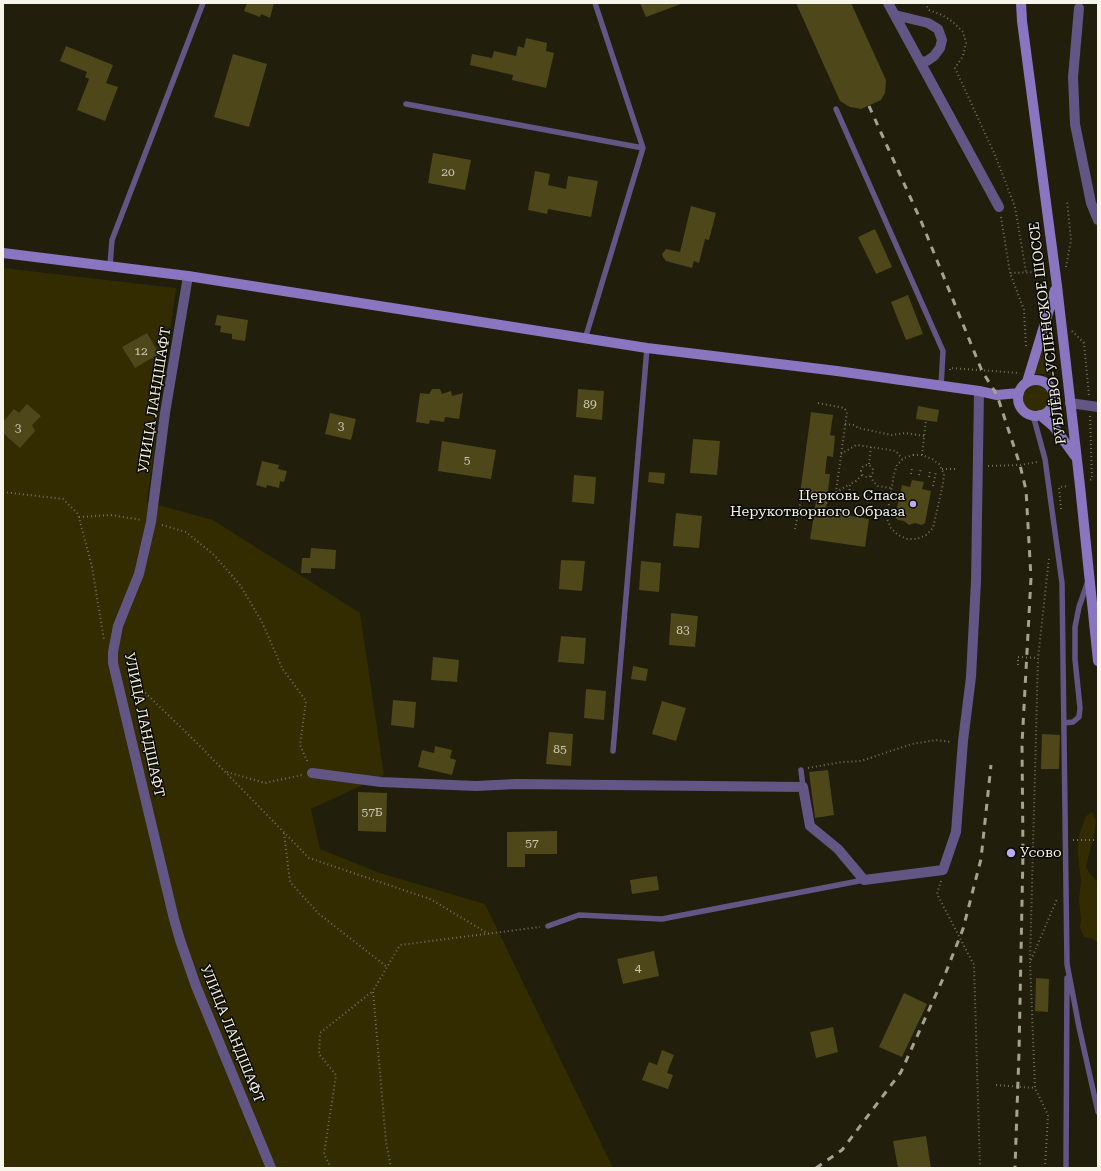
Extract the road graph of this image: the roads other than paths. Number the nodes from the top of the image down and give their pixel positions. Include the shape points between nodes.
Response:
1 (203, 3) edge
2 (595, 3) edge
3 (888, 3) edge
4 (1021, 3) edge
5 (1025, 3) edge
6 (1079, 8) dead end
7 (895, 15) junction
8 (1022, 21) junction
9 (920, 62) junction
10 (406, 104) dead end
11 (836, 109) dead end
12 (643, 148) junction
13 (999, 207) road end
14 (1098, 220) edge
15 (3, 253) edge
16 (110, 265) junction
17 (188, 276) junction
18 (1057, 286) junction
19 (585, 339) junction
20 (647, 348) junction
21 (1026, 378) junction
22 (946, 387) junction
23 (979, 391) junction
24 (1019, 393) junction
25 (1054, 399) junction
26 (1070, 403) junction
27 (1094, 406) edge
28 (1036, 415) junction
29 (1076, 457) junction
30 (1089, 577) junction
31 (1098, 661) edge
32 (1064, 723) junction
33 (613, 751) dead end
34 (801, 770) road end
35 (312, 773) road end
36 (803, 787) junction
37 (864, 880) junction
38 (548, 926) road end
39 (1067, 964) junction
40 (1098, 1112) edge
41 (271, 1168) edge
42 (1066, 1168) edge

1 - 16 lane via 112,240
2 - 12 lane
3 - 7 street
4 - 8 street, РУБЛЁВО-УСПЕНСКОЕ ШОССЕ
5 - 8 lane
6 - 14 street via 1073,77 1075,124 1091,203
7 - 9 street
7 - 9 street via 928,23 938,30 942,40 940,48 927,61
8 - 18 street, РУБЛЁВО-УСПЕНСКОЕ ШОССЕ
9 - 13 street
10 - 12 lane
11 - 22 lane via 943,350
12 - 19 lane
15 - 16 street
16 - 17 street
17 - 19 street
17 - 41 street, УЛИЦА ЛАНДШАФТ via 165,413 151,522 139,574 118,626 113,663 180,940 196,986
18 - 21 street
18 - 26 street, РУБЛЁВО-УСПЕНСКОЕ ШОССЕ
19 - 20 street
20 - 22 street
20 - 33 lane
21 - 24 street
21 - 25 street via 1046,382 1054,393
22 - 23 street
23 - 24 street via 997,395
23 - 37 street via 976,581 971,677 956,832 943,870
24 - 28 street via 1021,407 1026,412
25 - 26 street
25 - 28 street via 1047,412
26 - 27 street
26 - 29 street, РУБЛЁВО-УСПЕНСКОЕ ШОССЕ
28 - 29 street via 1054,427
28 - 32 lane via 1045,459 1062,583
29 - 30 street, РУБЛЁВО-УСПЕНСКОЕ ШОССЕ
30 - 31 street, РУБЛЁВО-УСПЕНСКОЕ ШОССЕ
30 - 32 lane via 1075,626 1079,717 1073,722
32 - 39 lane
34 - 36 lane
35 - 36 street via 381,782 468,785
36 - 37 street via 810,826 838,848
37 - 38 lane via 662,919 579,915
39 - 40 lane
39 - 42 lane

